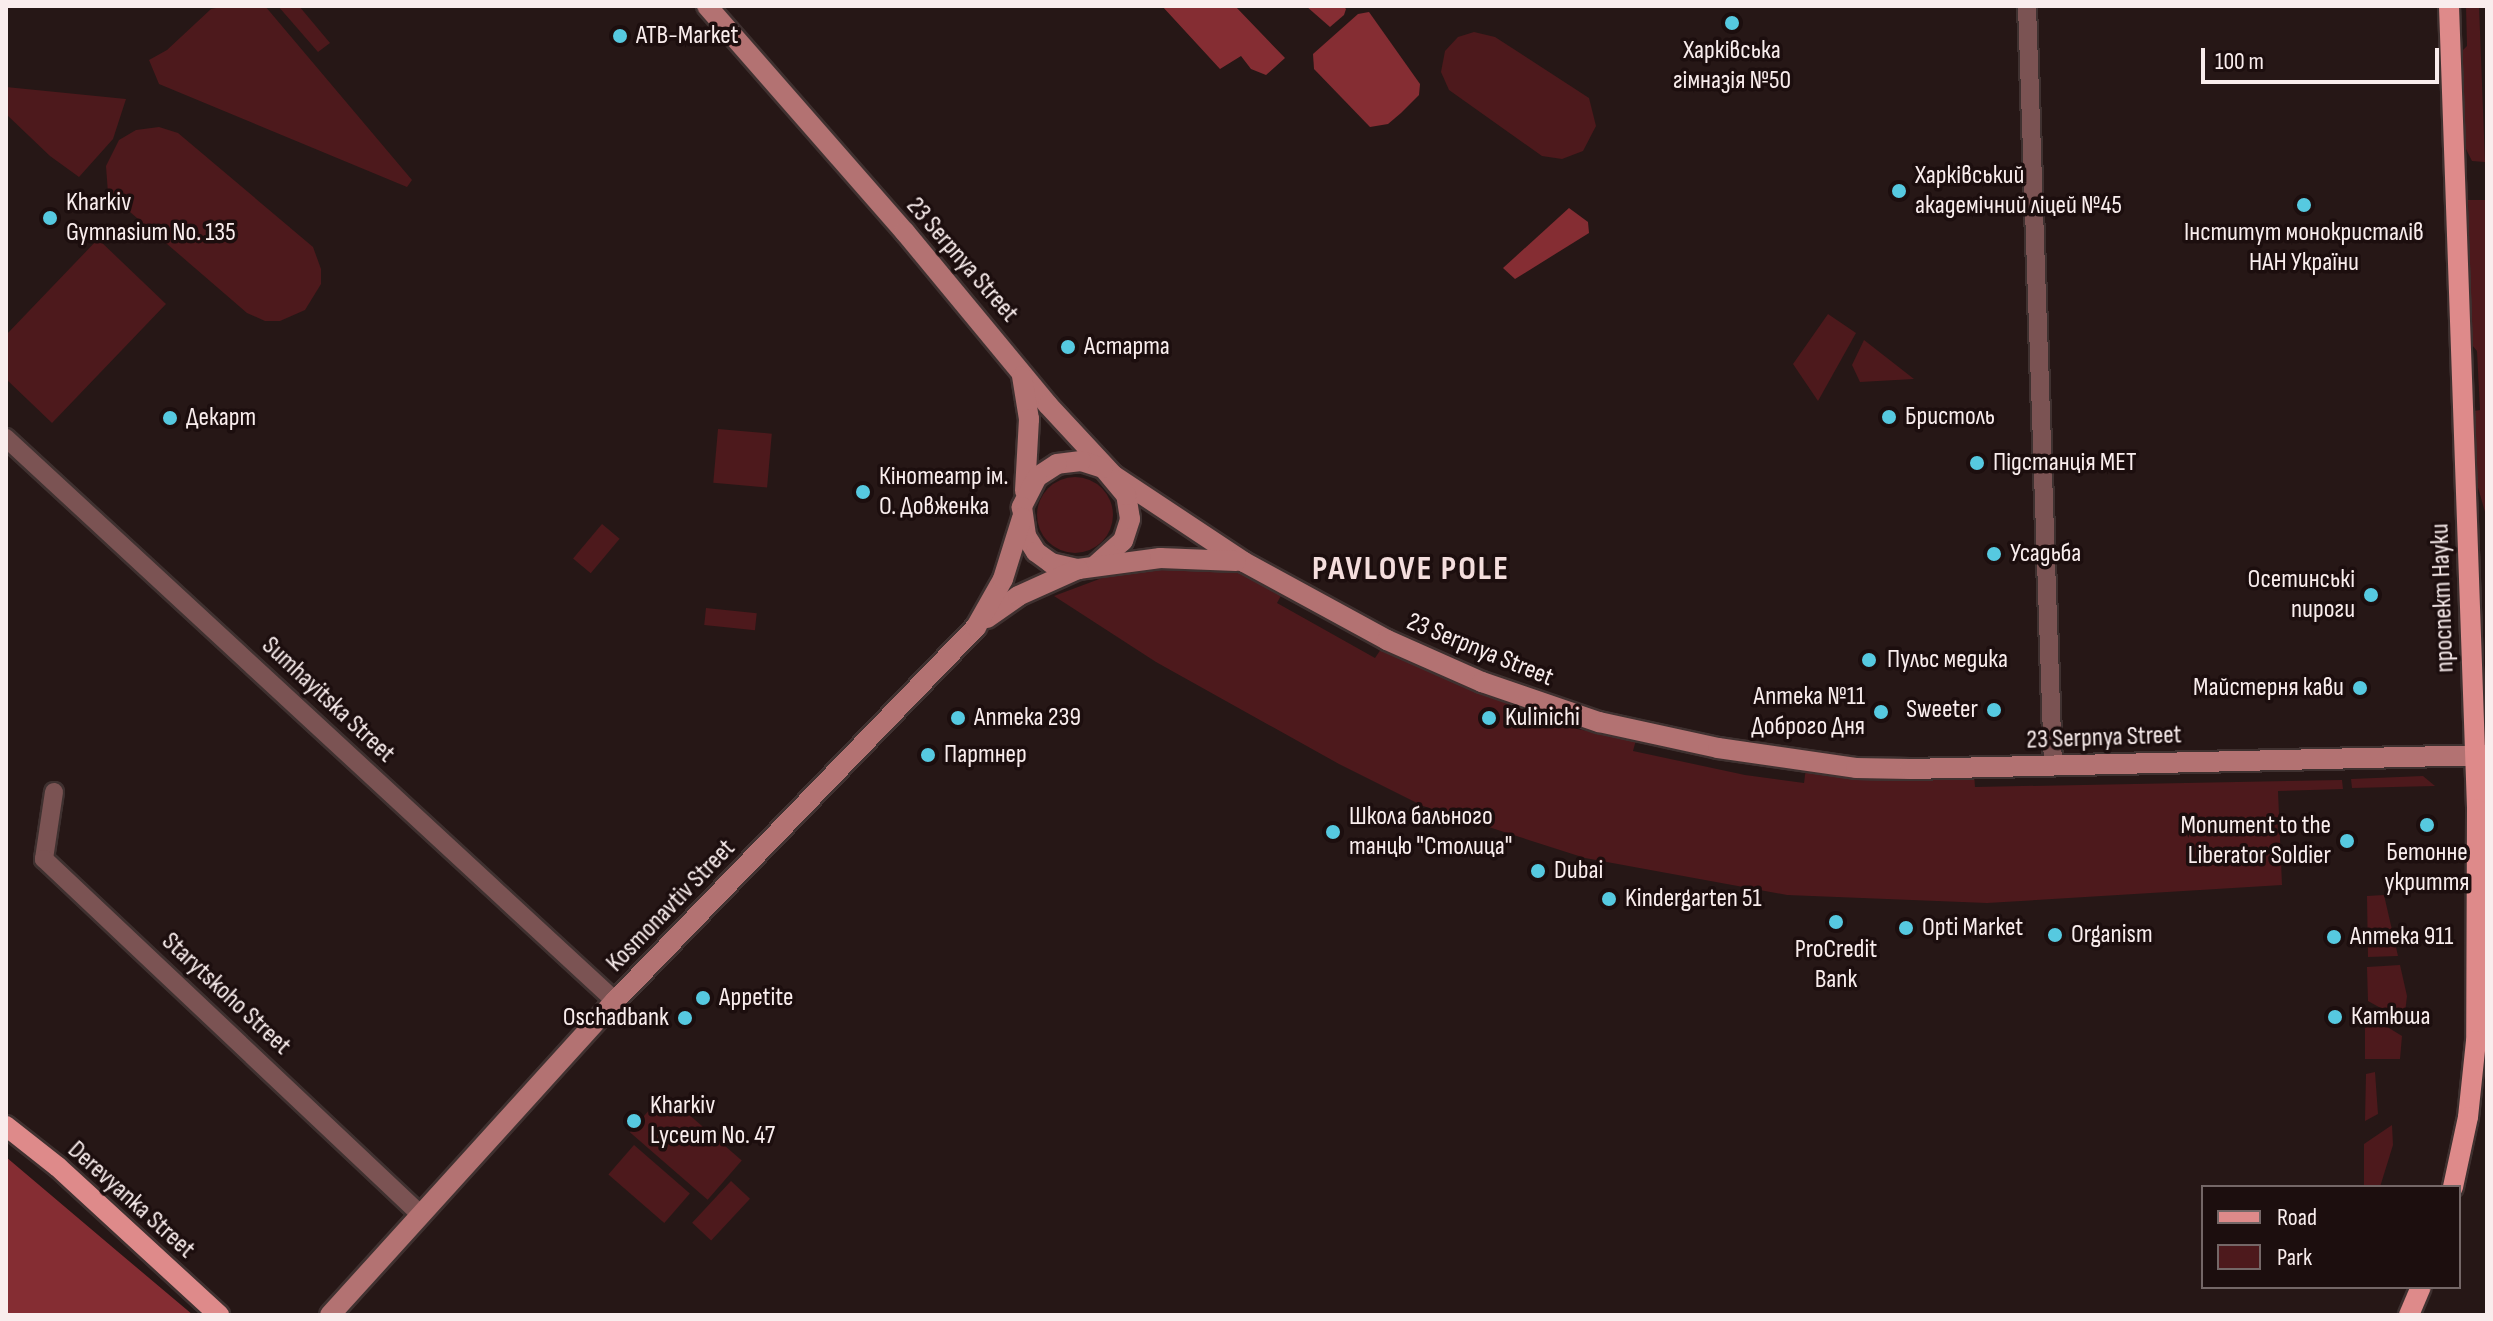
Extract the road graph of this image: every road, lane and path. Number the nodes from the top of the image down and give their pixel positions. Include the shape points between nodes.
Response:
1 (707, 6) edge
2 (2027, 6) edge
3 (2449, 6) edge
4 (1021, 372) junction
5 (6, 438) edge
6 (1113, 475) junction
7 (1024, 497) junction
8 (1022, 518) junction
9 (1244, 562) junction
10 (1087, 567) junction
11 (976, 627) junction
12 (2481, 755) edge
13 (2053, 766) junction
14 (54, 792) dead end
15 (615, 1001) junction
16 (6, 1126) edge
17 (2453, 1185) edge
18 (421, 1215) junction
19 (2420, 1289) edge
20 (219, 1315) edge
21 (330, 1315) edge
22 (2409, 1315) edge

1 - 4 street, 23 Serpnya Street
2 - 13 street
3 - 12 main road, проспект Науки
4 - 6 street, 23 Serpnya Street
4 - 7 street via 1029,419
5 - 15 street, Sumhayitska Street
6 - 7 street via 1092,463 1057,464 1037,477
6 - 9 street, 23 Serpnya Street
6 - 10 street via 1126,495 1130,519 1123,541
7 - 8 street
8 - 10 street via 1036,552 1060,566
8 - 11 street, Kosmonavtiv Street via 1003,579
9 - 10 street via 1184,557
9 - 13 street, 23 Serpnya Street via 1387,640 1482,682 1599,722 1718,748 1856,768
10 - 11 street via 1018,596
11 - 15 street, Kosmonavtiv Street
12 - 13 street, 23 Serpnya Street
12 - 17 main road, проспект Науки via 2476,1041
14 - 18 street, Starytskoho Street via 44,859
15 - 18 street, Kosmonavtiv Street
16 - 20 main road, Derevyanka Street
18 - 21 street, Kosmonavtiv Street
19 - 22 main road

